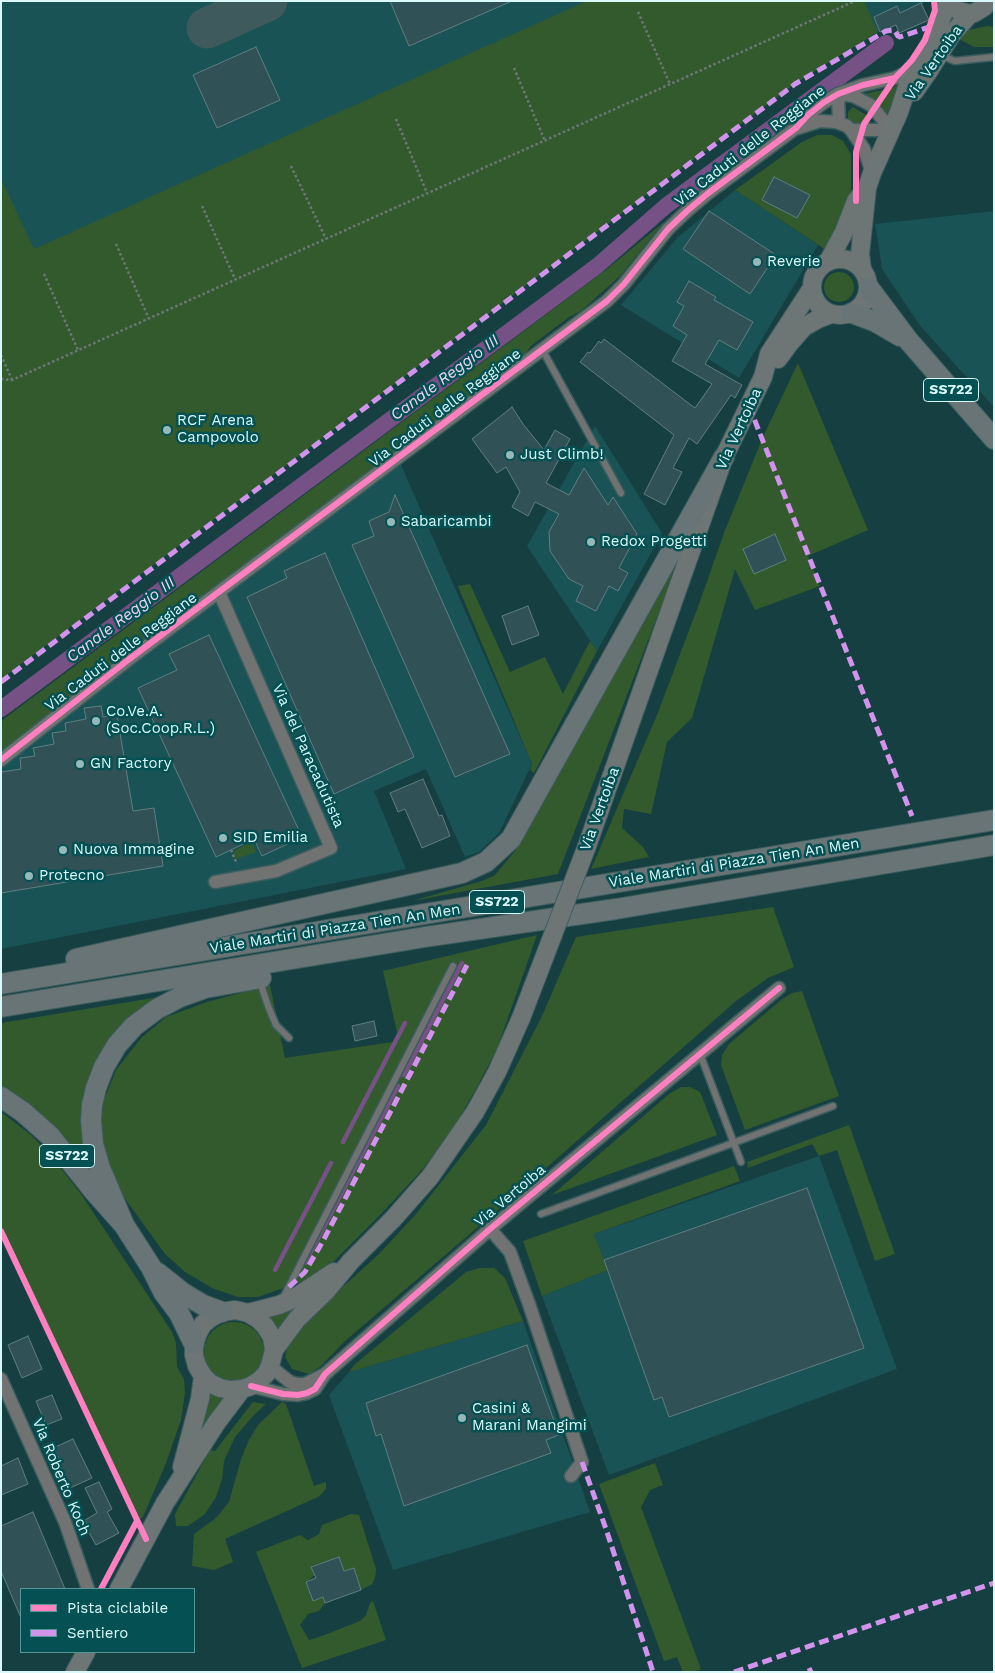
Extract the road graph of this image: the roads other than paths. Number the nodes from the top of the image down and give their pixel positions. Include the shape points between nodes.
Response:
1 (948, 2) edge
2 (983, 11) edge
3 (939, 54) junction
4 (994, 57) edge
5 (920, 62) junction
6 (838, 94) junction
7 (899, 112) junction
8 (839, 123) junction
9 (796, 128) junction
10 (851, 130) junction
11 (891, 130) junction
12 (869, 180) junction
13 (828, 262) junction
14 (865, 279) junction
15 (812, 288) junction
16 (852, 313) junction
17 (831, 314) junction
18 (908, 340) junction
19 (543, 350) junction
20 (763, 377) junction
21 (994, 439) edge
22 (724, 457) junction
23 (621, 493) dead end
24 (219, 592) junction
25 (1, 760) edge
26 (994, 820) edge
27 (994, 845) edge
28 (215, 882) dead end
29 (425, 937) junction
30 (453, 966) dead end
31 (259, 978) junction
32 (1, 983) edge
33 (779, 988) dead end
34 (1, 1007) edge
35 (289, 1038) dead end
36 (700, 1054) junction
37 (1, 1097) edge
38 (833, 1106) dead end
39 (734, 1143) junction
40 (741, 1162) dead end
41 (541, 1214) dead end
42 (124, 1225) junction
43 (490, 1229) junction
44 (351, 1261) junction
45 (151, 1267) junction
46 (279, 1305) junction
47 (222, 1312) junction
48 (248, 1313) junction
49 (194, 1344) junction
50 (272, 1358) junction
51 (325, 1374) junction
52 (202, 1376) junction
53 (1, 1379) edge
54 (247, 1388) junction
55 (571, 1476) dead end
56 (178, 1482) junction
57 (88, 1588) edge
58 (120, 1588) edge
59 (85, 1653) edge
60 (75, 1672) edge

1 - 2 main road via 961,12
1 - 5 main road, Via Vertoiba
2 - 3 main road, Via Vertoiba via 952,34
3 - 4 lane via 955,62
3 - 7 main road, Via Vertoiba
5 - 6 street, Via Caduti delle Reggiane via 895,78
5 - 7 main road, Via Vertoiba via 909,81
6 - 8 street, Via Caduti delle Reggiane
6 - 9 street, Via Caduti delle Reggiane via 813,111
6 - 11 street, Via Caduti delle Reggiane via 853,96 871,105
7 - 11 main road, Via Vertoiba
8 - 9 street, Via Caduti delle Reggiane via 820,121
8 - 10 street, Via Caduti delle Reggiane
9 - 19 street, Via Caduti delle Reggiane via 687,211 607,301
10 - 11 street
10 - 12 street, Via Caduti delle Reggiane via 864,150
11 - 12 main road, Via Vertoiba
12 - 13 main road, Via Vertoiba
12 - 14 main road, Via Vertoiba via 860,254
13 - 14 main road via 837,259 855,263
13 - 15 main road, Via Vertoiba via 816,273
14 - 16 main road via 864,303
14 - 18 highway, SS722
15 - 17 main road via 818,304
15 - 20 main road, Via Vertoiba via 769,354
16 - 17 main road, Via Vertoiba
16 - 18 highway, SS722
17 - 20 main road, Via Vertoiba via 804,327
18 - 21 highway, SS722
19 - 23 lane
19 - 24 street, Via Caduti delle Reggiane
20 - 22 main road, Via Vertoiba
22 - 32 highway via 511,839 486,862 462,873 75,959
22 - 44 main road, Via Vertoiba, bridge via 587,846 497,1072 461,1134 412,1199
24 - 25 street, Via Caduti delle Reggiane
24 - 28 street, Via del Paracadutista via 331,848 276,871
26 - 32 highway, Viale Martiri di Piazza Tien An Men / SS722
27 - 29 highway, Viale Martiri di Piazza Tien An Men / SS722 via 616,909
29 - 31 highway, SS722 via 361,960
29 - 34 highway, Viale Martiri di Piazza Tien An Men / SS722
30 - 46 lane
31 - 35 lane via 276,1025
31 - 42 highway, SS722 via 205,988 157,1009 134,1026 104,1067 92,1106 93,1144
33 - 36 street, Via Vertoiba
36 - 39 lane
36 - 43 street, Via Vertoiba
37 - 42 highway, SS722 via 50,1136
38 - 39 lane
39 - 40 lane
39 - 41 lane
42 - 45 highway, SS722
43 - 51 street, Via Vertoiba
43 - 55 street via 510,1252 582,1462
44 - 46 main road, Via Vertoiba
44 - 50 main road, Via Vertoiba via 297,1319
45 - 47 highway, SS722 via 183,1293
45 - 49 highway, SS722
46 - 48 main road, Via Vertoiba
47 - 48 main road, Via Vertoiba
47 - 49 main road via 204,1324
48 - 50 main road via 265,1326 272,1337
49 - 52 main road, Via Vertoiba via 195,1360
50 - 51 street, Via Vertoiba via 290,1382 305,1384
50 - 54 main road, Via Vertoiba via 266,1374
51 - 54 street, Via Vertoiba via 315,1388 298,1395
52 - 54 main road, Via Vertoiba via 220,1388
52 - 56 main road, Via Vertoiba via 200,1399
53 - 57 street, Via Roberto Koch via 65,1522
54 - 56 main road, Via Vertoiba via 217,1422
56 - 58 main road, Via Vertoiba
59 - 60 main road

